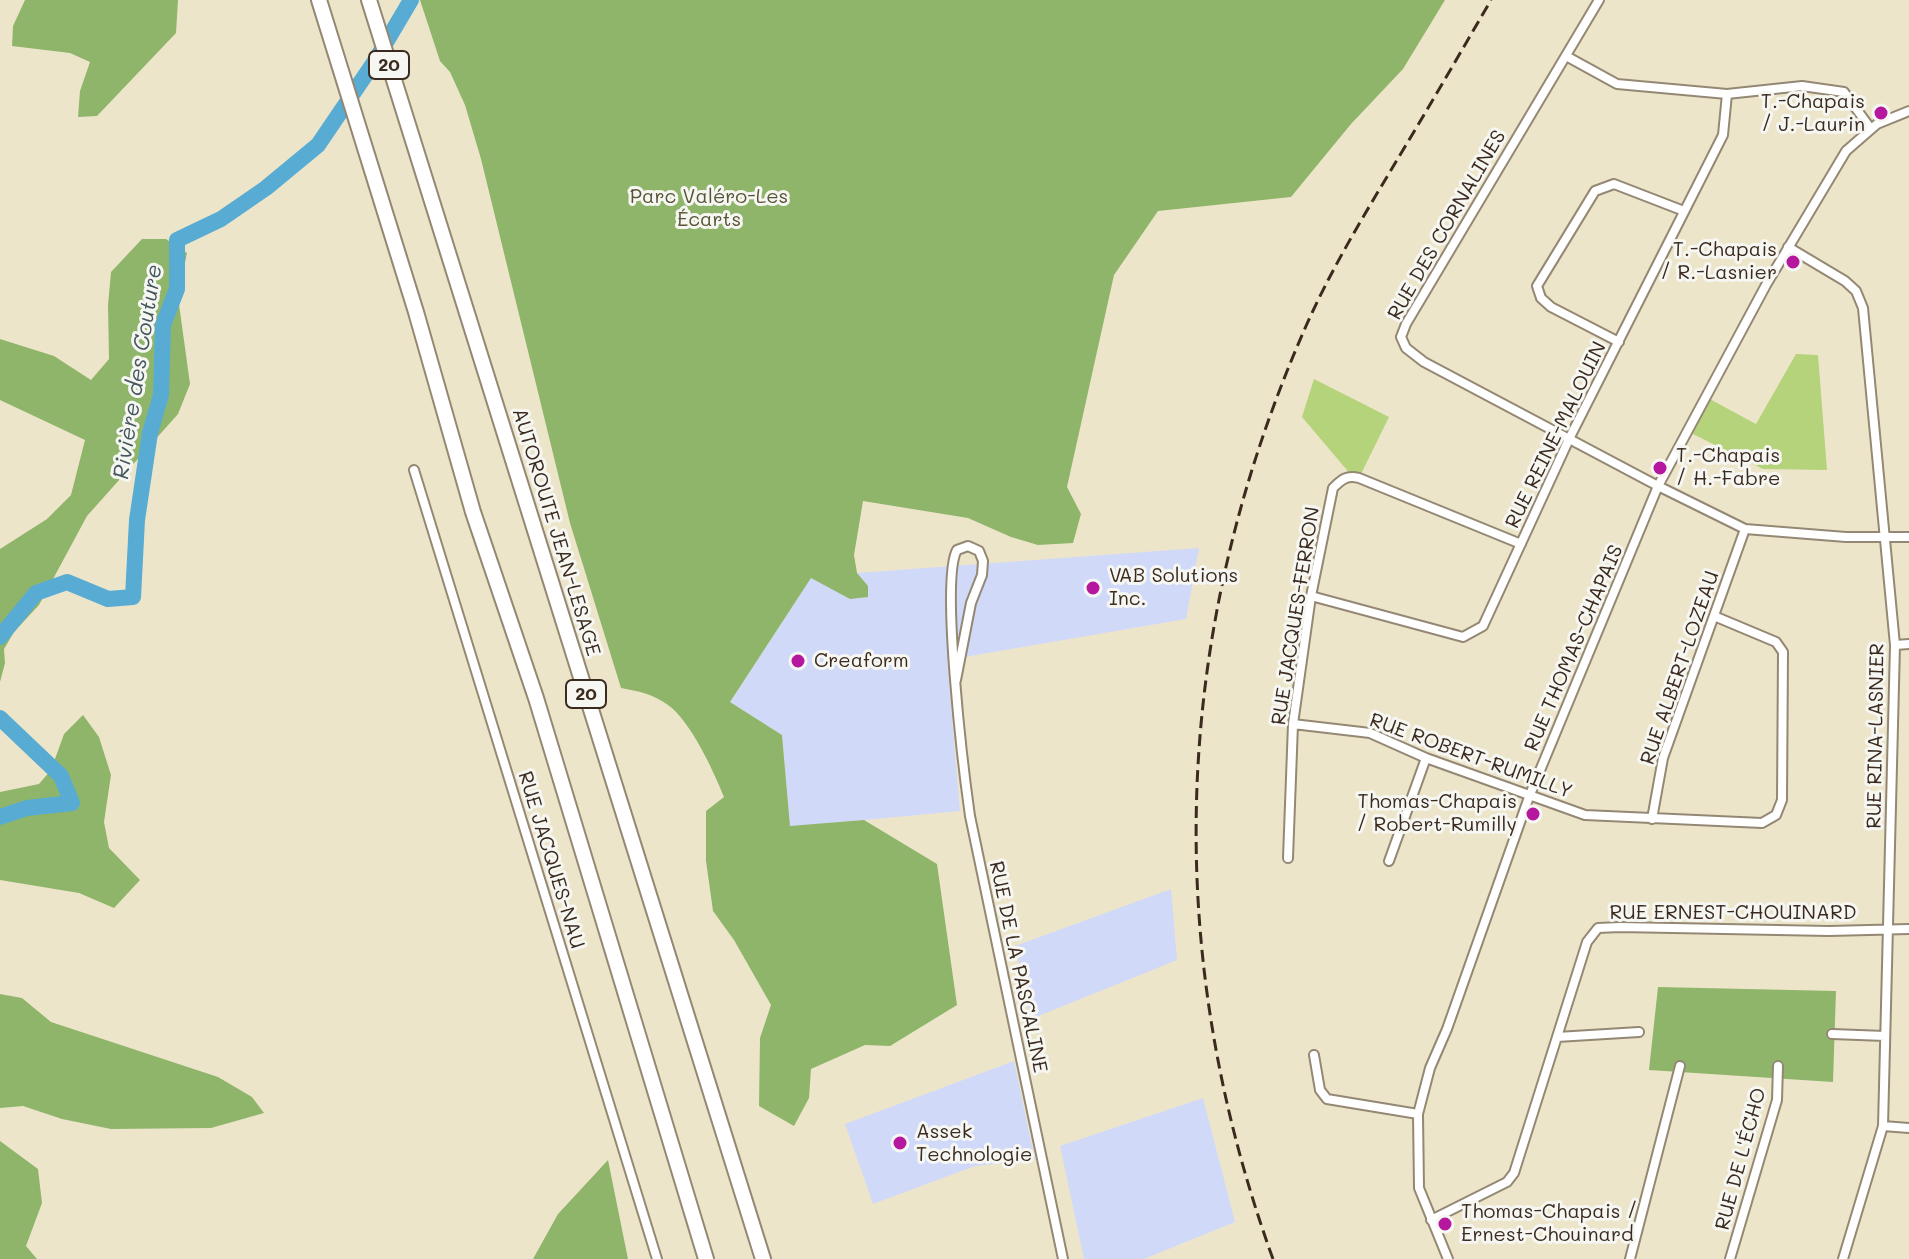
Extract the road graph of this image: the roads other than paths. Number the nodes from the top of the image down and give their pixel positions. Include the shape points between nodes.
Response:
1 (319, 0) edge
2 (369, 0) edge
3 (1599, 0) edge
4 (1566, 56) junction
5 (1727, 94) junction
6 (1909, 111) edge
7 (1871, 129) junction
8 (1684, 211) junction
9 (1788, 247) junction
10 (1619, 342) junction
11 (1570, 437) junction
12 (414, 470) dead end
13 (1658, 486) junction
14 (1745, 529) junction
15 (1885, 537) junction
16 (1909, 537) edge
17 (1521, 544) junction
18 (1311, 596) junction
19 (1714, 616) junction
20 (1909, 644) edge
21 (1895, 645) junction
22 (956, 680) junction
23 (1293, 724) junction
24 (1426, 758) junction
25 (1529, 797) junction
26 (1652, 819) junction
27 (1288, 858) dead end
28 (1389, 861) dead end
29 (1909, 929) edge
30 (1888, 930) junction
31 (1639, 1032) dead end
32 (1832, 1034) dead end
33 (1885, 1036) junction
34 (1557, 1037) junction
35 (1314, 1055) dead end
36 (1680, 1066) dead end
37 (1778, 1066) dead end
38 (1418, 1114) junction
39 (1883, 1126) junction
40 (1909, 1128) edge
41 (1431, 1220) junction
42 (657, 1259) edge
43 (706, 1259) edge
44 (763, 1259) edge
45 (1063, 1259) edge
46 (1448, 1259) edge
47 (1630, 1259) edge
48 (1730, 1259) edge
49 (1843, 1259) edge

1 - 43 highway, 20
2 - 44 highway, AUTOROUTE JEAN-LESAGE / 20
3 - 4 street, RUE DES CORNALINES
4 - 5 street via 1617,84
4 - 11 street, RUE DES CORNALINES via 1401,337 1424,362
5 - 7 street via 1802,86 1844,92
5 - 8 street, RUE REINE-MALOUIN via 1723,135
6 - 7 street, RUE THOMAS-CHAPAIS
7 - 9 street, RUE THOMAS-CHAPAIS via 1846,151
8 - 10 street, RUE REINE-MALOUIN
8 - 10 street via 1614,184 1595,191 1537,286 1551,307
9 - 13 street, RUE THOMAS-CHAPAIS
9 - 15 street, RUE RINA-LASNIER via 1845,281 1863,308
10 - 11 street, RUE REINE-MALOUIN
11 - 13 street
11 - 17 street, RUE REINE-MALOUIN
12 - 42 street, RUE JACQUES-NAU
13 - 14 street
13 - 25 street, RUE THOMAS-CHAPAIS
14 - 15 street
14 - 19 street, RUE ALBERT-LOZEAU
15 - 16 street
15 - 21 street, RUE RINA-LASNIER
17 - 18 street, RUE REINE-MALOUIN via 1483,626 1463,637
17 - 18 street, RUE JACQUES-FERRON via 1352,476 1333,488
18 - 23 street, RUE JACQUES-FERRON
19 - 26 street, RUE ALBERT-LOZEAU via 1663,758
19 - 26 street, RUE ROBERT-RUMILLY via 1776,642 1783,652 1782,800 1776,815 1762,823
20 - 21 street
21 - 30 street, RUE RINA-LASNIER
22 - 22 street, RUE DE LA PASCALINE via 982,575 979,551 968,546 957,550 951,568
22 - 45 street, RUE DE LA PASCALINE via 970,816
23 - 24 street, RUE ROBERT-RUMILLY via 1370,733
23 - 27 street, RUE JACQUES-FERRON
24 - 25 street, RUE ROBERT-RUMILLY
24 - 28 street
25 - 26 street, RUE ROBERT-RUMILLY via 1585,815
25 - 38 street, RUE THOMAS-CHAPAIS
29 - 30 street
30 - 33 street, RUE RINA-LASNIER
30 - 34 street, RUE ERNEST-CHOUINARD via 1598,928 1587,942
31 - 34 street
32 - 33 street
33 - 39 street, RUE RINA-LASNIER
34 - 41 street, RUE ERNEST-CHOUINARD via 1514,1173 1507,1182
35 - 38 street via 1320,1090 1327,1099
36 - 47 street
37 - 48 street, RUE DE L'ÉCHO via 1777,1100
38 - 41 street, RUE THOMAS-CHAPAIS via 1419,1188
39 - 40 street
39 - 49 street, RUE RINA-LASNIER
41 - 46 street, RUE THOMAS-CHAPAIS

